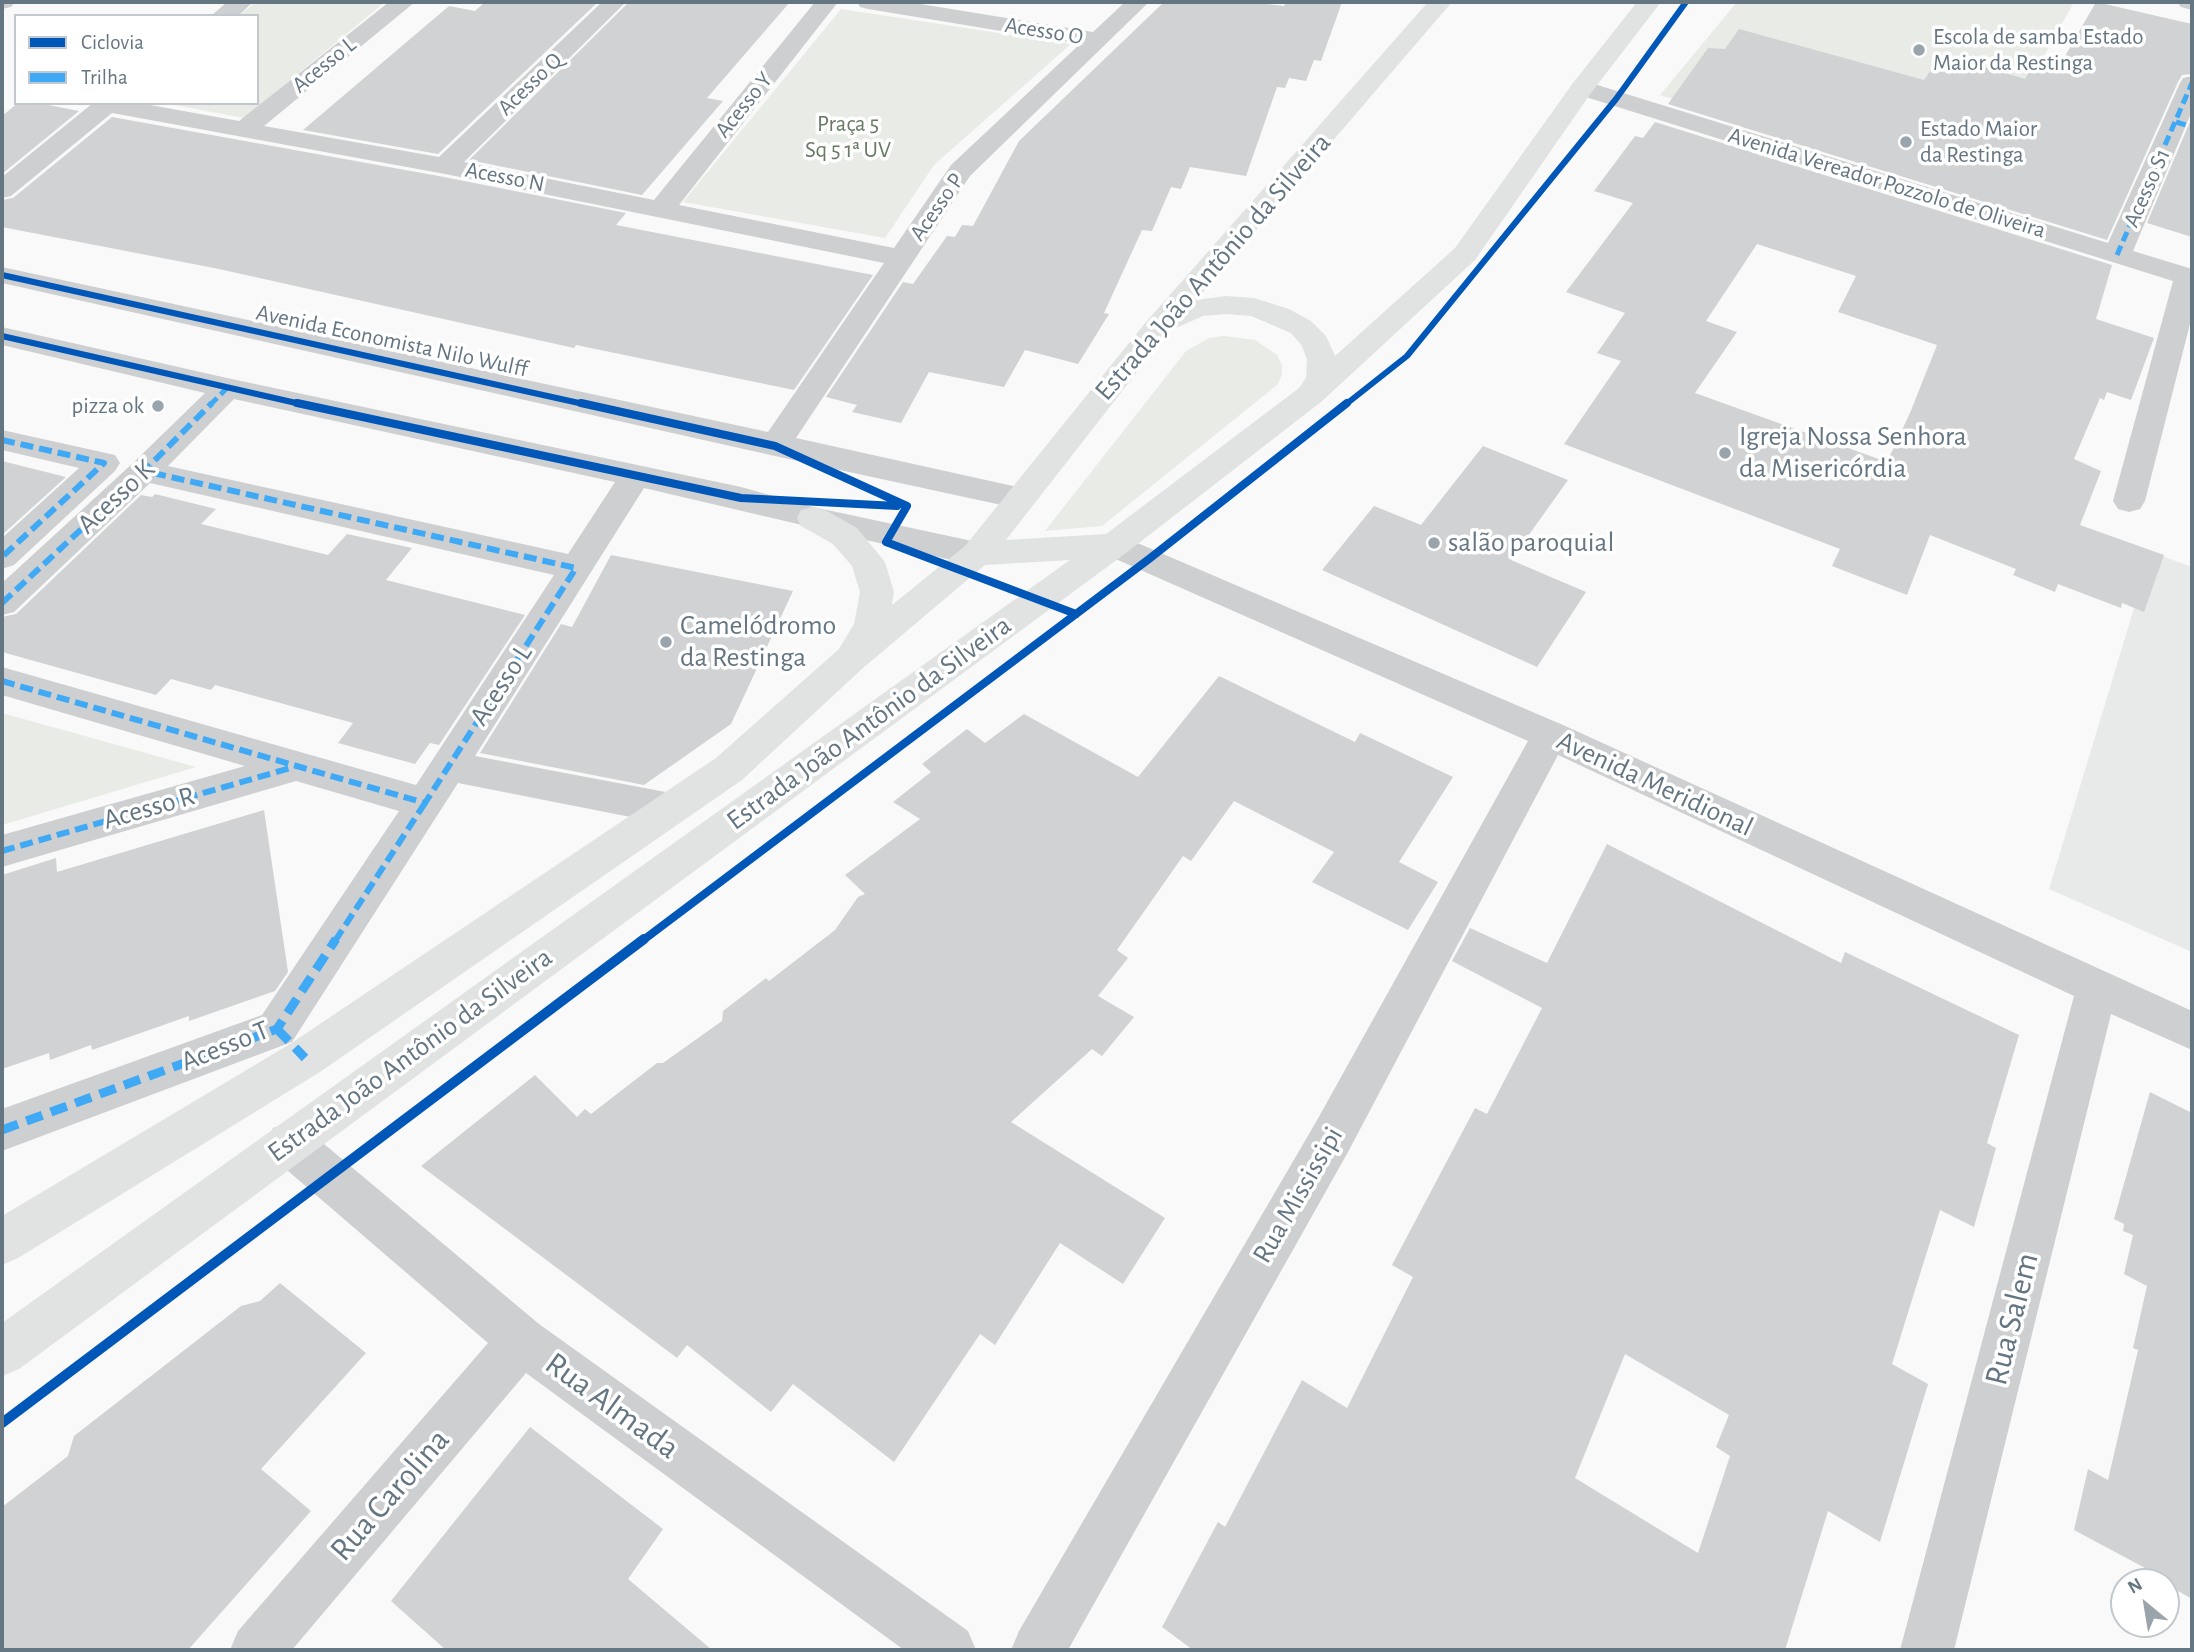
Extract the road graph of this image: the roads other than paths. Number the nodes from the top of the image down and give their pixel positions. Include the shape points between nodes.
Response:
1 (241, 2) edge
2 (403, 2) edge
3 (615, 2) edge
4 (827, 2) edge
5 (868, 2) edge
6 (1138, 2) edge
7 (1440, 2) edge
8 (1649, 2) edge
9 (226, 14) edge
10 (1097, 40) junction
11 (2192, 83) edge
12 (1582, 88) junction
13 (107, 105) edge
14 (114, 105) edge
15 (2184, 125) edge
16 (246, 128) junction
17 (444, 166) junction
18 (2, 190) edge
19 (662, 208) junction
20 (2117, 255) junction
21 (902, 258) junction
22 (2, 275) edge
23 (2190, 278) edge
24 (1156, 328) junction
25 (2, 336) edge
26 (227, 388) junction
27 (1310, 395) junction
28 (2, 440) edge
29 (775, 446) junction
30 (144, 471) junction
31 (635, 476) junction
32 (1020, 498) junction
33 (2129, 501) dead end
34 (813, 518) junction
35 (1115, 545) junction
36 (977, 554) junction
37 (2, 557) edge
38 (576, 568) junction
39 (2, 603) edge
40 (850, 659) junction
41 (2, 681) edge
42 (1550, 735) junction
43 (296, 766) junction
44 (449, 766) junction
45 (425, 803) junction
46 (671, 809) junction
47 (2, 851) edge
48 (2098, 988) junction
49 (2192, 1031) edge
50 (291, 1044) junction
51 (2, 1130) edge
52 (289, 1143) junction
53 (2, 1242) edge
54 (522, 1340) junction
55 (2, 1352) edge
56 (257, 1650) edge
57 (949, 1650) edge
58 (1038, 1650) edge
59 (1927, 1650) edge

1 - 9 street
2 - 16 street, Acesso L
3 - 17 street, Acesso Q
4 - 19 street, Acesso Y
5 - 10 street, Acesso O
6 - 10 street, Acesso P
7 - 24 main road, Estrada João Antônio da Silveira
8 - 12 main road, Estrada João Antônio da Silveira
10 - 21 street, Acesso P via 960,171
11 - 15 street, Acesso S1
12 - 20 street, Avenida Vereador Pozzolo de Oliveira
12 - 27 main road, Estrada João Antônio da Silveira via 1465,254
13 - 18 street
14 - 16 street, Acesso N
15 - 20 street, Acesso S1
16 - 17 street, Acesso N
17 - 19 street, Acesso N
19 - 21 street, Acesso N
20 - 23 street, Avenida Vereador Pozzolo de Oliveira
21 - 29 street, Acesso P
22 - 29 street, Avenida Economista Nilo Wulff
23 - 33 street
24 - 27 main road via 1199,308 1226,305 1279,315 1300,327 1319,352 1321,379
24 - 32 main road, Estrada João Antônio da Silveira
25 - 26 street
26 - 30 street, Acesso K
26 - 31 street
27 - 35 main road, Estrada João Antônio da Silveira
28 - 37 street, Acesso K via 104,463
29 - 32 street, Avenida Economista Nilo Wulff
30 - 38 street
30 - 39 street, Acesso K
31 - 34 street
31 - 38 street, Acesso L
32 - 36 main road, Estrada João Antônio da Silveira
34 - 36 street
34 - 40 main road via 845,536 868,562 877,592 871,626
35 - 36 main road
35 - 42 street, Avenida Meridional
35 - 52 main road, Estrada João Antônio da Silveira
36 - 40 main road, Estrada João Antônio da Silveira
38 - 44 street, Acesso L
40 - 46 main road, Estrada João Antônio da Silveira via 729,769
41 - 43 street
42 - 48 street, Avenida Meridional
42 - 58 street, Rua Mississipi via 1332,1137
43 - 45 street
43 - 47 street, Acesso R
44 - 45 street, Acesso L
44 - 46 street
45 - 50 street, Acesso T
46 - 50 main road, Estrada João Antônio da Silveira
48 - 49 street, Avenida Meridional
48 - 59 street, Rua Salem
50 - 51 street, Acesso T
50 - 53 main road, Estrada João Antônio da Silveira
52 - 54 street, Rua Almada
52 - 55 main road, Estrada João Antônio da Silveira
54 - 56 street, Rua Carolina
54 - 57 street, Rua Almada

